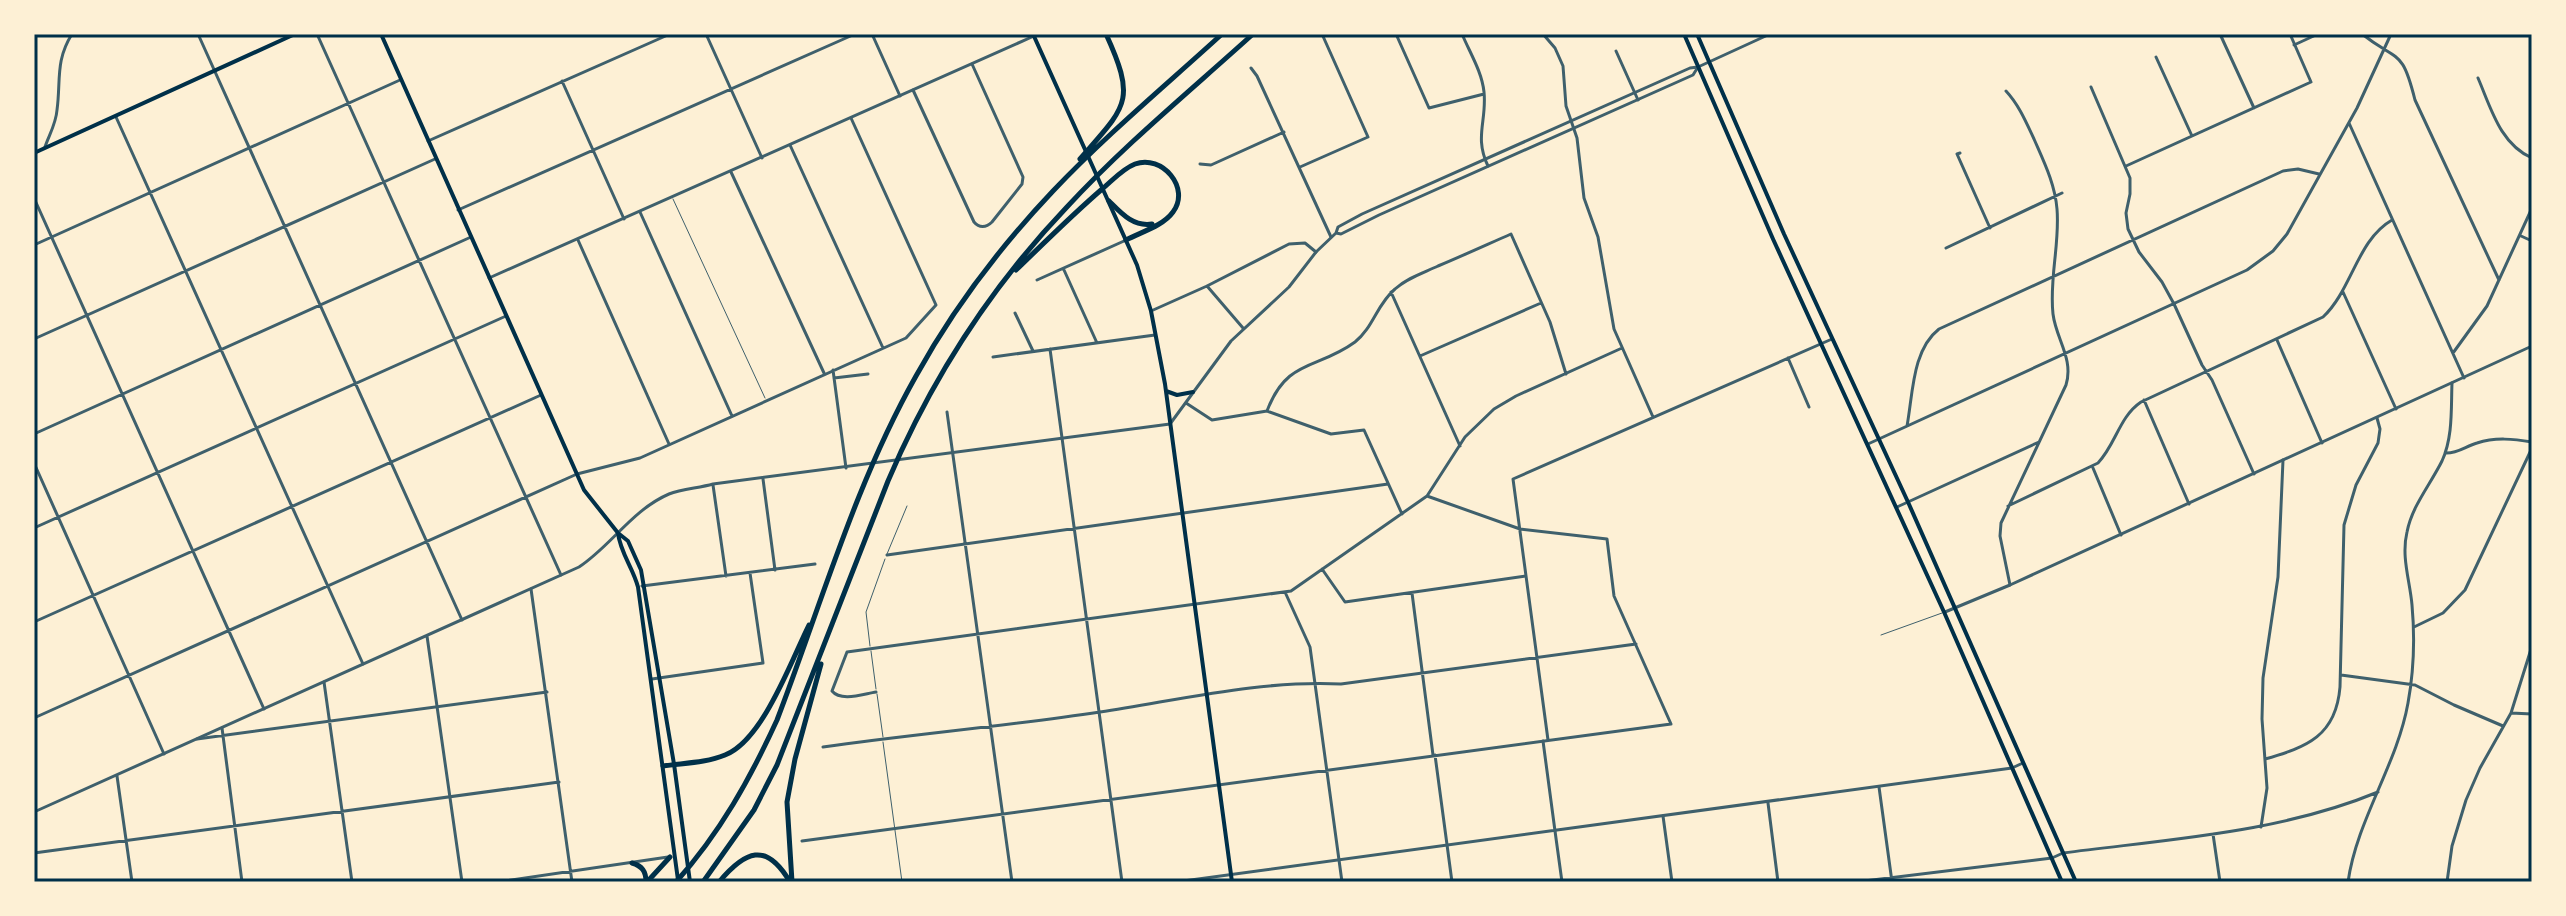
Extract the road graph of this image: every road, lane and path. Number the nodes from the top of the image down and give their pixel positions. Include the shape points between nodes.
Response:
1 (72, 34) edge
2 (198, 34) edge
3 (295, 34) edge
4 (317, 34) edge
5 (381, 34) edge
6 (670, 34) edge
7 (706, 34) edge
8 (855, 34) edge
9 (872, 34) edge
10 (1106, 34) edge
11 (1222, 34) edge
12 (1253, 34) edge
13 (1322, 34) edge
14 (1396, 34) edge
15 (1462, 34) edge
16 (1543, 34) edge
17 (1684, 34) edge
18 (1697, 34) edge
19 (1770, 34) edge
20 (2220, 34) edge
21 (2290, 34) edge
22 (2318, 34) edge
23 (2362, 34) edge
24 (2391, 34) edge
25 (1035, 35) edge
26 (286, 36) edge
27 (2294, 45) junction
28 (2384, 48) junction
29 (1616, 51) dead end
30 (2156, 57) dead end
31 (1710, 62) junction
32 (972, 64) junction
33 (1698, 67) junction
34 (1251, 68) dead end
35 (215, 71) junction
36 (2478, 78) dead end
37 (400, 80) junction
38 (562, 81) junction
39 (2091, 87) dead end
40 (731, 89) junction
41 (913, 90) junction
42 (2006, 91) dead end
43 (1635, 92) junction
44 (1484, 94) junction
45 (900, 96) junction
46 (1638, 100) junction
47 (350, 103) junction
48 (2254, 108) junction
49 (116, 116) junction
50 (851, 118) junction
51 (1571, 121) junction
52 (2349, 123) junction
53 (1574, 128) junction
54 (1284, 132) junction
55 (2192, 136) junction
56 (428, 141) junction
57 (790, 145) junction
58 (45, 147) junction
59 (250, 147) junction
60 (593, 150) junction
61 (34, 153) edge
62 (1960, 153) dead end
63 (762, 158) junction
64 (2532, 158) edge
65 (436, 159) junction
66 (1484, 159) junction
67 (1200, 164) dead end
68 (1488, 166) junction
69 (2126, 166) junction
70 (1300, 167) junction
71 (731, 172) junction
72 (2320, 175) junction
73 (385, 181) junction
74 (1054, 190) junction
75 (151, 192) junction
76 (2062, 193) dead end
77 (2055, 195) junction
78 (34, 198) edge
79 (672, 198) junction
80 (1109, 201) junction
81 (2532, 208) edge
82 (458, 210) junction
83 (640, 212) junction
84 (624, 219) junction
85 (2392, 220) junction
86 (1160, 223) junction
87 (286, 226) junction
88 (1990, 228) junction
89 (1336, 233) junction
90 (1784, 234) junction
91 (2519, 236) junction
92 (52, 237) junction
93 (471, 237) junction
94 (1331, 237) junction
95 (1773, 239) junction
96 (578, 240) junction
97 (1126, 240) junction
98 (2133, 240) junction
99 (2532, 241) edge
100 (34, 245) edge
101 (1946, 248) dead end
102 (1316, 252) junction
103 (420, 260) junction
104 (1063, 269) junction
105 (186, 271) junction
106 (2054, 276) junction
107 (489, 278) junction
108 (1037, 280) dead end
109 (2499, 280) junction
110 (1000, 284) junction
111 (1207, 286) junction
112 (2342, 291) junction
113 (1391, 292) junction
114 (1541, 303) junction
115 (2174, 304) junction
116 (321, 305) junction
117 (1151, 311) junction
118 (1015, 313) dead end
119 (87, 315) junction
120 (506, 316) junction
121 (1243, 328) junction
122 (1156, 335) junction
123 (34, 339) edge
124 (456, 339) junction
125 (1832, 339) junction
126 (2276, 339) junction
127 (1097, 343) junction
128 (1821, 344) junction
129 (2532, 346) edge
130 (883, 348) junction
131 (1622, 348) junction
132 (222, 349) junction
133 (1050, 349) junction
134 (1033, 351) junction
135 (2066, 353) junction
136 (2453, 353) junction
137 (1420, 356) junction
138 (993, 357) dead end
139 (1788, 358) junction
140 (833, 370) junction
141 (2206, 371) junction
142 (824, 373) junction
143 (868, 374) dead end
144 (1566, 374) junction
145 (834, 378) junction
146 (2464, 378) junction
147 (356, 383) junction
148 (2452, 383) junction
149 (1166, 391) junction
150 (1193, 392) junction
151 (122, 394) junction
152 (541, 395) junction
153 (766, 400) junction
154 (2144, 400) junction
155 (1186, 402) junction
156 (1809, 407) dead end
157 (2396, 409) junction
158 (1267, 411) junction
159 (947, 412) dead end
160 (732, 416) junction
161 (491, 417) junction
162 (1653, 417) junction
163 (2377, 418) junction
164 (1170, 424) junction
165 (1907, 426) junction
166 (257, 428) junction
167 (34, 434) edge
168 (1062, 439) junction
169 (1879, 439) junction
170 (2039, 441) junction
171 (2322, 443) junction
172 (669, 444) junction
173 (1868, 444) junction
174 (2532, 445) edge
175 (1460, 446) junction
176 (2445, 453) junction
177 (954, 454) junction
178 (2283, 460) junction
179 (392, 462) junction
180 (34, 463) edge
181 (2092, 467) junction
182 (846, 468) junction
183 (158, 473) junction
184 (577, 474) junction
185 (2254, 474) junction
186 (763, 479) junction
187 (713, 484) junction
188 (1388, 484) junction
189 (527, 496) junction
190 (1427, 496) junction
191 (1908, 502) junction
192 (2189, 504) junction
193 (907, 506) dead end
194 (2008, 506) junction
195 (293, 507) junction
196 (1897, 507) junction
197 (1182, 514) junction
198 (1402, 514) junction
199 (58, 517) junction
200 (34, 528) edge
201 (1074, 529) junction
202 (1520, 529) junction
203 (618, 533) junction
204 (2121, 535) junction
205 (427, 540) junction
206 (966, 544) junction
207 (193, 551) junction
208 (887, 555) junction
209 (815, 564) dead end
210 (1322, 569) junction
211 (775, 570) junction
212 (750, 573) junction
213 (561, 575) junction
214 (726, 576) junction
215 (1526, 576) junction
216 (328, 585) junction
217 (645, 585) junction
218 (2010, 585) junction
219 (638, 587) junction
220 (531, 589) junction
221 (1285, 592) junction
222 (1412, 593) junction
223 (94, 596) junction
224 (820, 602) junction
225 (1194, 604) junction
226 (1955, 608) junction
227 (1944, 612) junction
228 (1087, 619) junction
229 (462, 620) junction
230 (34, 622) edge
231 (2414, 627) junction
232 (229, 630) junction
233 (978, 633) junction
234 (829, 635) junction
235 (1881, 635) dead end
236 (427, 636) junction
237 (1636, 644) junction
238 (2532, 646) edge
239 (871, 648) junction
240 (1537, 657) junction
241 (363, 664) junction
242 (1422, 672) junction
243 (129, 675) junction
244 (2341, 675) junction
245 (660, 678) junction
246 (652, 679) junction
247 (324, 682) junction
248 (1314, 682) junction
249 (2411, 685) junction
250 (547, 692) junction
251 (876, 692) junction
252 (1207, 694) junction
253 (439, 707) junction
254 (264, 709) junction
255 (1099, 712) junction
256 (2511, 713) junction
257 (2532, 714) edge
258 (34, 718) edge
259 (331, 721) junction
260 (991, 725) junction
261 (2504, 726) junction
262 (222, 728) junction
263 (223, 736) junction
264 (883, 738) junction
265 (197, 739) junction
266 (1545, 740) junction
267 (823, 747) dead end
268 (164, 754) junction
269 (1434, 755) junction
270 (2265, 759) junction
271 (2023, 763) junction
272 (674, 764) junction
273 (663, 766) junction
274 (2012, 768) junction
275 (1326, 769) junction
276 (117, 776) junction
277 (559, 782) junction
278 (1219, 784) junction
279 (1879, 787) junction
280 (2378, 792) junction
281 (451, 797) junction
282 (1111, 799) junction
283 (1768, 802) junction
284 (343, 811) junction
285 (34, 812) edge
286 (1003, 814) junction
287 (1663, 816) junction
288 (235, 826) junction
289 (2261, 827) junction
290 (895, 828) junction
291 (1555, 831) junction
292 (2213, 833) junction
293 (126, 840) junction
294 (802, 841) dead end
295 (1447, 845) junction
296 (34, 853) edge
297 (2063, 853) junction
298 (686, 854) junction
299 (672, 856) junction
300 (2052, 858) junction
301 (1339, 860) junction
302 (632, 863) junction
303 (571, 872) junction
304 (1231, 875) junction
305 (1892, 880) edge
306 (132, 882) edge
307 (242, 882) edge
308 (352, 882) edge
309 (462, 882) edge
310 (498, 882) edge
311 (572, 882) edge
312 (647, 882) edge
313 (678, 882) edge
314 (690, 882) edge
315 (703, 882) edge
316 (719, 882) edge
317 (791, 882) edge
318 (902, 882) edge
319 (1012, 882) edge
320 (1122, 882) edge
321 (1176, 882) edge
322 (1232, 882) edge
323 (1342, 882) edge
324 (1452, 882) edge
325 (1562, 882) edge
326 (1672, 882) edge
327 (1778, 882) edge
328 (1856, 882) edge
329 (2062, 882) edge
330 (2076, 882) edge
331 (2220, 882) edge
332 (2348, 882) edge
333 (2447, 882) edge

1 - 58 street via 61,58 57,111
2 - 35 street
3 - 26 main road
4 - 47 street
5 - 37 main road
6 - 38 street
7 - 40 street
8 - 40 street
9 - 45 street
10 - 74 highway via 1124,79 1120,110
11 - 74 highway
12 - 110 highway via 1083,189
13 - 70 street via 1368,137
14 - 44 street via 1429,108
15 - 44 street
16 - 51 street via 1563,66
17 - 33 main road
18 - 31 main road
19 - 31 street
20 - 48 street
21 - 27 street
22 - 27 street
23 - 28 street
24 - 28 street
25 - 32 street
25 - 80 main road
26 - 35 main road
27 - 48 street via 2311,82
28 - 52 street
28 - 109 street via 2410,75 2415,100
29 - 43 street
30 - 55 street
31 - 33 street
31 - 90 main road
32 - 41 street
32 - 41 street via 1023,177 983,227 974,222
33 - 43 street
33 - 46 street via 1693,75
33 - 95 main road
34 - 54 street
35 - 49 main road
35 - 59 street
36 - 64 street via 2506,138
37 - 47 street
37 - 56 main road
38 - 56 street
38 - 60 street
39 - 69 street
40 - 60 street
40 - 63 street
41 - 45 street
42 - 77 street via 2021,111
43 - 46 street
43 - 51 street
44 - 66 street
45 - 50 street
46 - 53 street
47 - 59 street
47 - 73 street
48 - 55 street
49 - 58 main road
49 - 75 street
50 - 57 street
50 - 130 street via 936,305 906,338
51 - 53 street
51 - 66 street
52 - 72 street
52 - 85 street
53 - 68 street
53 - 131 street via 1584,198
54 - 67 street via 1211,165
54 - 70 street
55 - 69 street
56 - 65 main road
57 - 63 street
57 - 130 street
58 - 61 main road
59 - 75 street
59 - 87 street
60 - 82 street
60 - 84 street
62 - 88 street
63 - 71 street
65 - 73 street
65 - 82 main road
66 - 68 street
66 - 89 street via 1350,220
68 - 89 street
69 - 98 street via 2131,185 2127,221
70 - 94 street
71 - 79 street
71 - 142 street
72 - 98 street via 2283,171
72 - 115 street via 2287,234 2264,259
73 - 87 street
73 - 103 street
74 - 224 highway via 979,279 916,376 867,476
75 - 92 street
75 - 105 street
76 - 77 street
77 - 88 street
77 - 106 street
78 - 92 street
79 - 83 street
79 - 153 lane
80 - 86 highway via 1136,223
80 - 97 main road
81 - 91 street
82 - 93 main road
83 - 84 street
83 - 160 street
84 - 96 street
85 - 112 street via 2373,236
85 - 136 street
86 - 97 highway
86 - 110 highway via 1176,207 1177,186 1161,166 1137,164 1079,209
87 - 105 street
87 - 116 street
88 - 101 street
89 - 94 street
90 - 95 main road
90 - 125 main road
91 - 99 street
91 - 109 street
92 - 100 street
92 - 119 street
93 - 103 street
93 - 107 main road
94 - 102 street
95 - 128 main road
96 - 107 street
96 - 172 street
97 - 104 street
97 - 117 main road
98 - 106 street
98 - 115 street
102 - 111 street via 1305,243 1292,243
102 - 121 street via 1289,287
103 - 116 street
103 - 124 street
104 - 108 street
104 - 127 street
105 - 119 street
105 - 132 street
106 - 135 street via 2054,316
106 - 165 street via 1933,334 1920,355
107 - 120 main road
109 - 136 street via 2483,313
110 - 234 highway via 950,358 906,438
111 - 117 street
111 - 121 street
112 - 126 street via 2323,317
112 - 157 street
113 - 114 street via 1511,234
113 - 137 street
113 - 158 street via 1361,337 1287,377
114 - 137 street
114 - 144 street
115 - 135 street
115 - 141 street
116 - 132 street
116 - 147 street
117 - 122 main road
118 - 134 street
119 - 123 street
119 - 151 street
120 - 124 street
120 - 152 main road
121 - 150 street
122 - 127 street
122 - 149 main road
124 - 147 street
124 - 161 street
125 - 128 street
125 - 169 main road
126 - 141 street
126 - 171 street
127 - 133 street
128 - 139 street
128 - 173 main road
129 - 146 street
130 - 140 street
131 - 144 street
131 - 162 street
132 - 151 street
132 - 166 street
133 - 134 street
133 - 168 street
134 - 138 street
135 - 165 street
135 - 170 street via 2066,385
136 - 146 street
137 - 175 street
139 - 156 street
139 - 162 street
140 - 142 street
140 - 145 street
141 - 154 street
141 - 185 street
142 - 153 street
143 - 145 street
144 - 175 street via 1494,409
145 - 182 street
146 - 148 street
147 - 166 street
147 - 179 street
148 - 157 street
148 - 176 street
149 - 150 main road
149 - 164 main road
150 - 155 street
151 - 167 street
151 - 183 street
152 - 161 street
152 - 184 main road
153 - 160 street
154 - 181 street via 2128,412 2107,452
154 - 192 street
155 - 158 street via 1212,420
155 - 164 street
157 - 163 street
158 - 188 street via 1331,434 1364,430
159 - 177 street
160 - 172 street
161 - 179 street
161 - 189 street
162 - 202 street via 1513,479
163 - 171 street
163 - 244 street via 2378,443 2356,485 2344,525
164 - 168 street
164 - 197 main road
165 - 169 street
166 - 183 street
166 - 195 street
168 - 177 street
168 - 201 street
169 - 173 street
169 - 191 main road
170 - 191 street
170 - 194 street
171 - 178 street
172 - 184 street via 631,461
173 - 196 main road
174 - 176 street via 2498,439
174 - 231 street via 2465,590 2443,613
175 - 190 street
176 - 231 street via 2407,531 2405,560
177 - 182 street
177 - 206 street
178 - 185 street
178 - 270 street via 2278,577 2263,678
179 - 195 street
179 - 205 street
180 - 199 street
181 - 194 street
181 - 204 street
182 - 186 street
183 - 199 street
183 - 207 street
184 - 189 street
184 - 203 main road via 588,497
185 - 192 street
186 - 187 street
186 - 211 street
187 - 203 street via 672,493 646,507
187 - 214 street
188 - 197 street
188 - 198 street
189 - 205 street
189 - 213 street
190 - 198 street
190 - 202 street
191 - 196 street
191 - 226 main road
192 - 204 street
193 - 208 lane
194 - 218 street via 2000,529
195 - 207 street
195 - 216 street
196 - 227 main road
197 - 201 street
197 - 225 main road
198 - 210 street
199 - 200 street
199 - 223 street
201 - 206 street
201 - 228 street
202 - 215 street
202 - 237 street via 1607,539 1614,596
203 - 213 street via 598,553
203 - 217 main road via 628,541
203 - 219 main road
204 - 218 street
205 - 216 street
205 - 229 street
206 - 208 street
206 - 233 street
207 - 223 street
207 - 232 street
208 - 239 lane via 866,608
209 - 211 street
210 - 221 street
210 - 222 street via 1345,602
211 - 212 street
212 - 214 street
212 - 245 street via 763,663
213 - 220 street
214 - 217 street
215 - 222 street
215 - 240 street
216 - 232 street
216 - 241 street
217 - 219 street
217 - 245 main road
218 - 226 street
219 - 246 main road
220 - 229 street
220 - 250 street
221 - 225 street
221 - 248 street via 1310,647
222 - 242 street
223 - 230 street
223 - 243 street
224 - 272 highway via 748,741 717,758
224 - 313 highway via 758,762 722,824
225 - 228 street
225 - 252 main road
226 - 227 street
226 - 271 main road
227 - 235 lane
227 - 274 main road
228 - 233 street
228 - 255 street
229 - 236 street
231 - 249 street
232 - 243 street
232 - 254 street
233 - 239 street
233 - 260 street
234 - 315 highway via 772,776
234 - 317 highway via 790,782
236 - 241 street
236 - 253 street
237 - 240 street
237 - 266 street via 1671,724
238 - 256 street
239 - 251 lane
239 - 251 street via 847,652 832,691 840,697
240 - 242 street
240 - 266 street
241 - 247 street
242 - 248 street via 1341,684
242 - 269 street
243 - 258 street
243 - 268 street
244 - 249 street
244 - 270 street via 2337,706 2324,730 2303,747
245 - 246 street
245 - 272 main road
246 - 273 main road
247 - 254 street
247 - 259 street
248 - 252 street
248 - 275 street
249 - 261 street
249 - 280 street via 2396,748
250 - 253 street
250 - 277 street
251 - 264 lane
252 - 255 street
252 - 278 main road
253 - 259 street
253 - 281 street
254 - 262 street
255 - 260 street
255 - 282 street
256 - 257 street
256 - 261 street
259 - 263 street
259 - 284 street
260 - 264 street
260 - 286 street
261 - 333 street via 2466,800
262 - 263 street
262 - 265 street
263 - 265 street
263 - 288 street
264 - 267 street
264 - 290 lane
265 - 268 street
266 - 269 street
266 - 291 street
268 - 276 street
269 - 275 street
269 - 295 street
270 - 289 street
271 - 274 street
271 - 297 main road
272 - 273 highway
272 - 298 main road
273 - 299 main road
274 - 279 street
274 - 300 main road
275 - 278 street
275 - 301 street
276 - 285 street
276 - 293 street
277 - 281 street
277 - 303 street
278 - 282 street
278 - 304 main road
279 - 283 street
279 - 305 street
280 - 289 street
280 - 332 street via 2356,845
281 - 284 street
281 - 309 street
282 - 286 street
282 - 320 street
283 - 287 street
283 - 327 street
284 - 288 street
284 - 308 street
286 - 290 street
286 - 319 street
287 - 291 street
287 - 326 street
288 - 293 street
288 - 307 street
289 - 292 street
290 - 294 street
290 - 318 lane
291 - 295 street
291 - 325 street
292 - 297 street
292 - 331 street
293 - 296 street
293 - 306 street
295 - 301 street
295 - 324 street
297 - 300 street
297 - 330 main road
298 - 299 main road
298 - 314 main road
299 - 302 street
299 - 312 highway
299 - 313 main road
300 - 305 street
300 - 329 main road
301 - 304 street
301 - 323 street
302 - 303 street
302 - 312 highway via 646,873
303 - 310 street
303 - 311 street
304 - 321 street
304 - 322 main road
305 - 328 street
316 - 317 highway via 741,859 755,855 770,857

